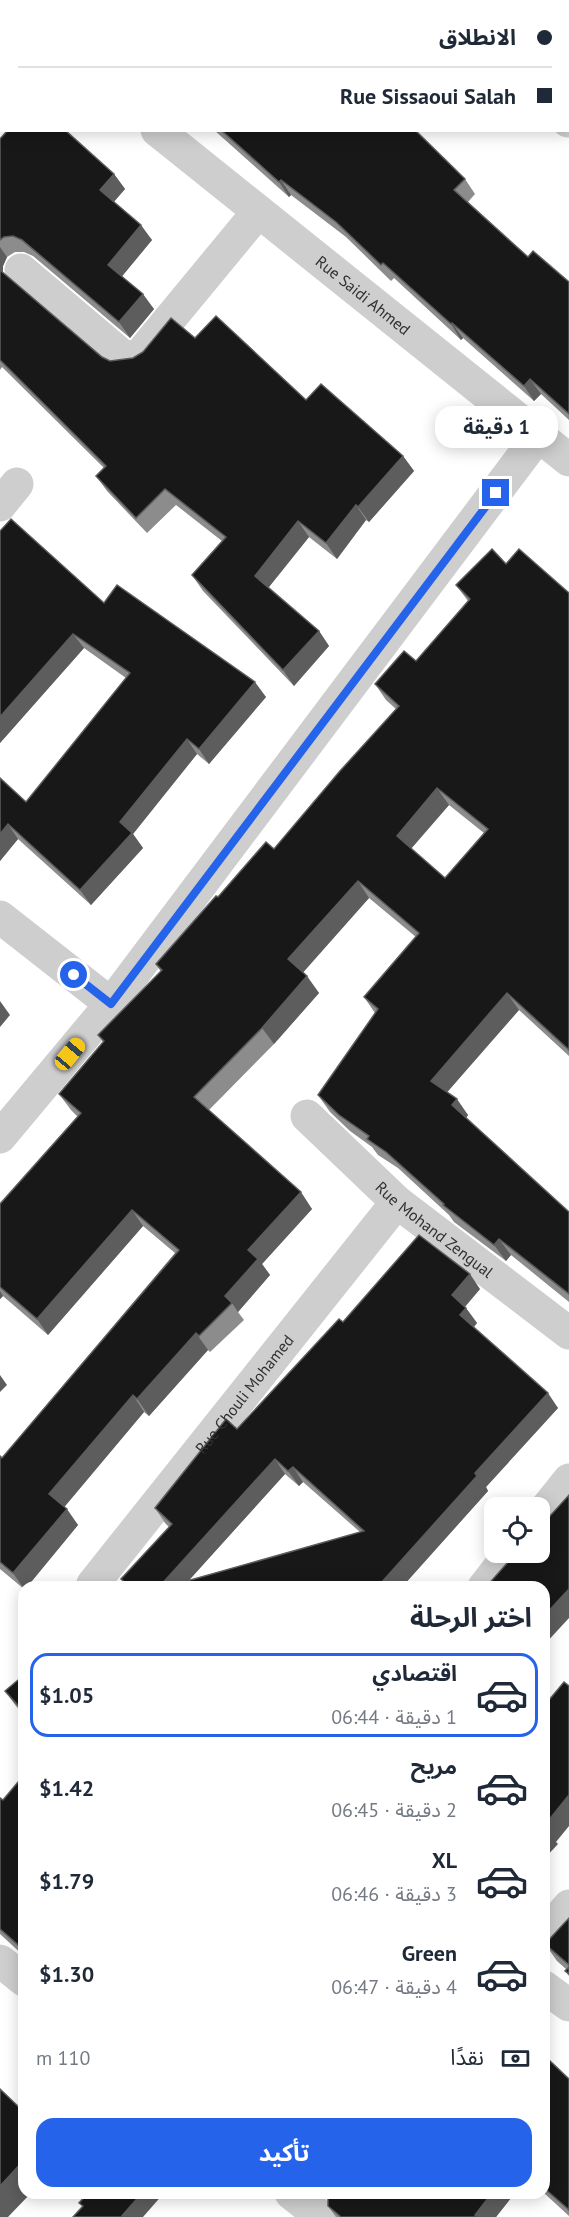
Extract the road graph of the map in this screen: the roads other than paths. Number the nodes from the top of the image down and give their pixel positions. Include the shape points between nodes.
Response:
1 (159, 132) edge
2 (258, 212) junction
3 (21, 270) dead end
4 (538, 436) junction
5 (569, 460) edge
6 (0, 917) edge
7 (111, 1004) junction
8 (307, 1116) dead end
9 (0, 1137) edge
10 (397, 1202) junction
11 (569, 1333) edge
12 (569, 1480) edge
13 (550, 1504) edge
14 (502, 1563) edge
15 (98, 1581) edge
16 (488, 1581) edge
17 (569, 1906) edge
18 (550, 1928) edge
19 (0, 1961) edge
20 (18, 1975) edge
21 (550, 1991) edge
22 (569, 2005) edge
23 (298, 2199) edge
24 (321, 2217) edge

1 - 2 street, Rue Saidi Ahmed
2 - 3 street via 140,355 125,358
2 - 4 street, Rue Saidi Ahmed
4 - 5 street, Rue Saidi Ahmed
4 - 7 street
6 - 7 street
7 - 9 street
8 - 10 street, Rue Mohand Zengual
10 - 11 street, Rue Mohand Zengual
10 - 15 street, Rue Chouli Mohamed
12 - 13 street
14 - 16 street
17 - 18 street
19 - 20 street
21 - 22 street
23 - 24 street

